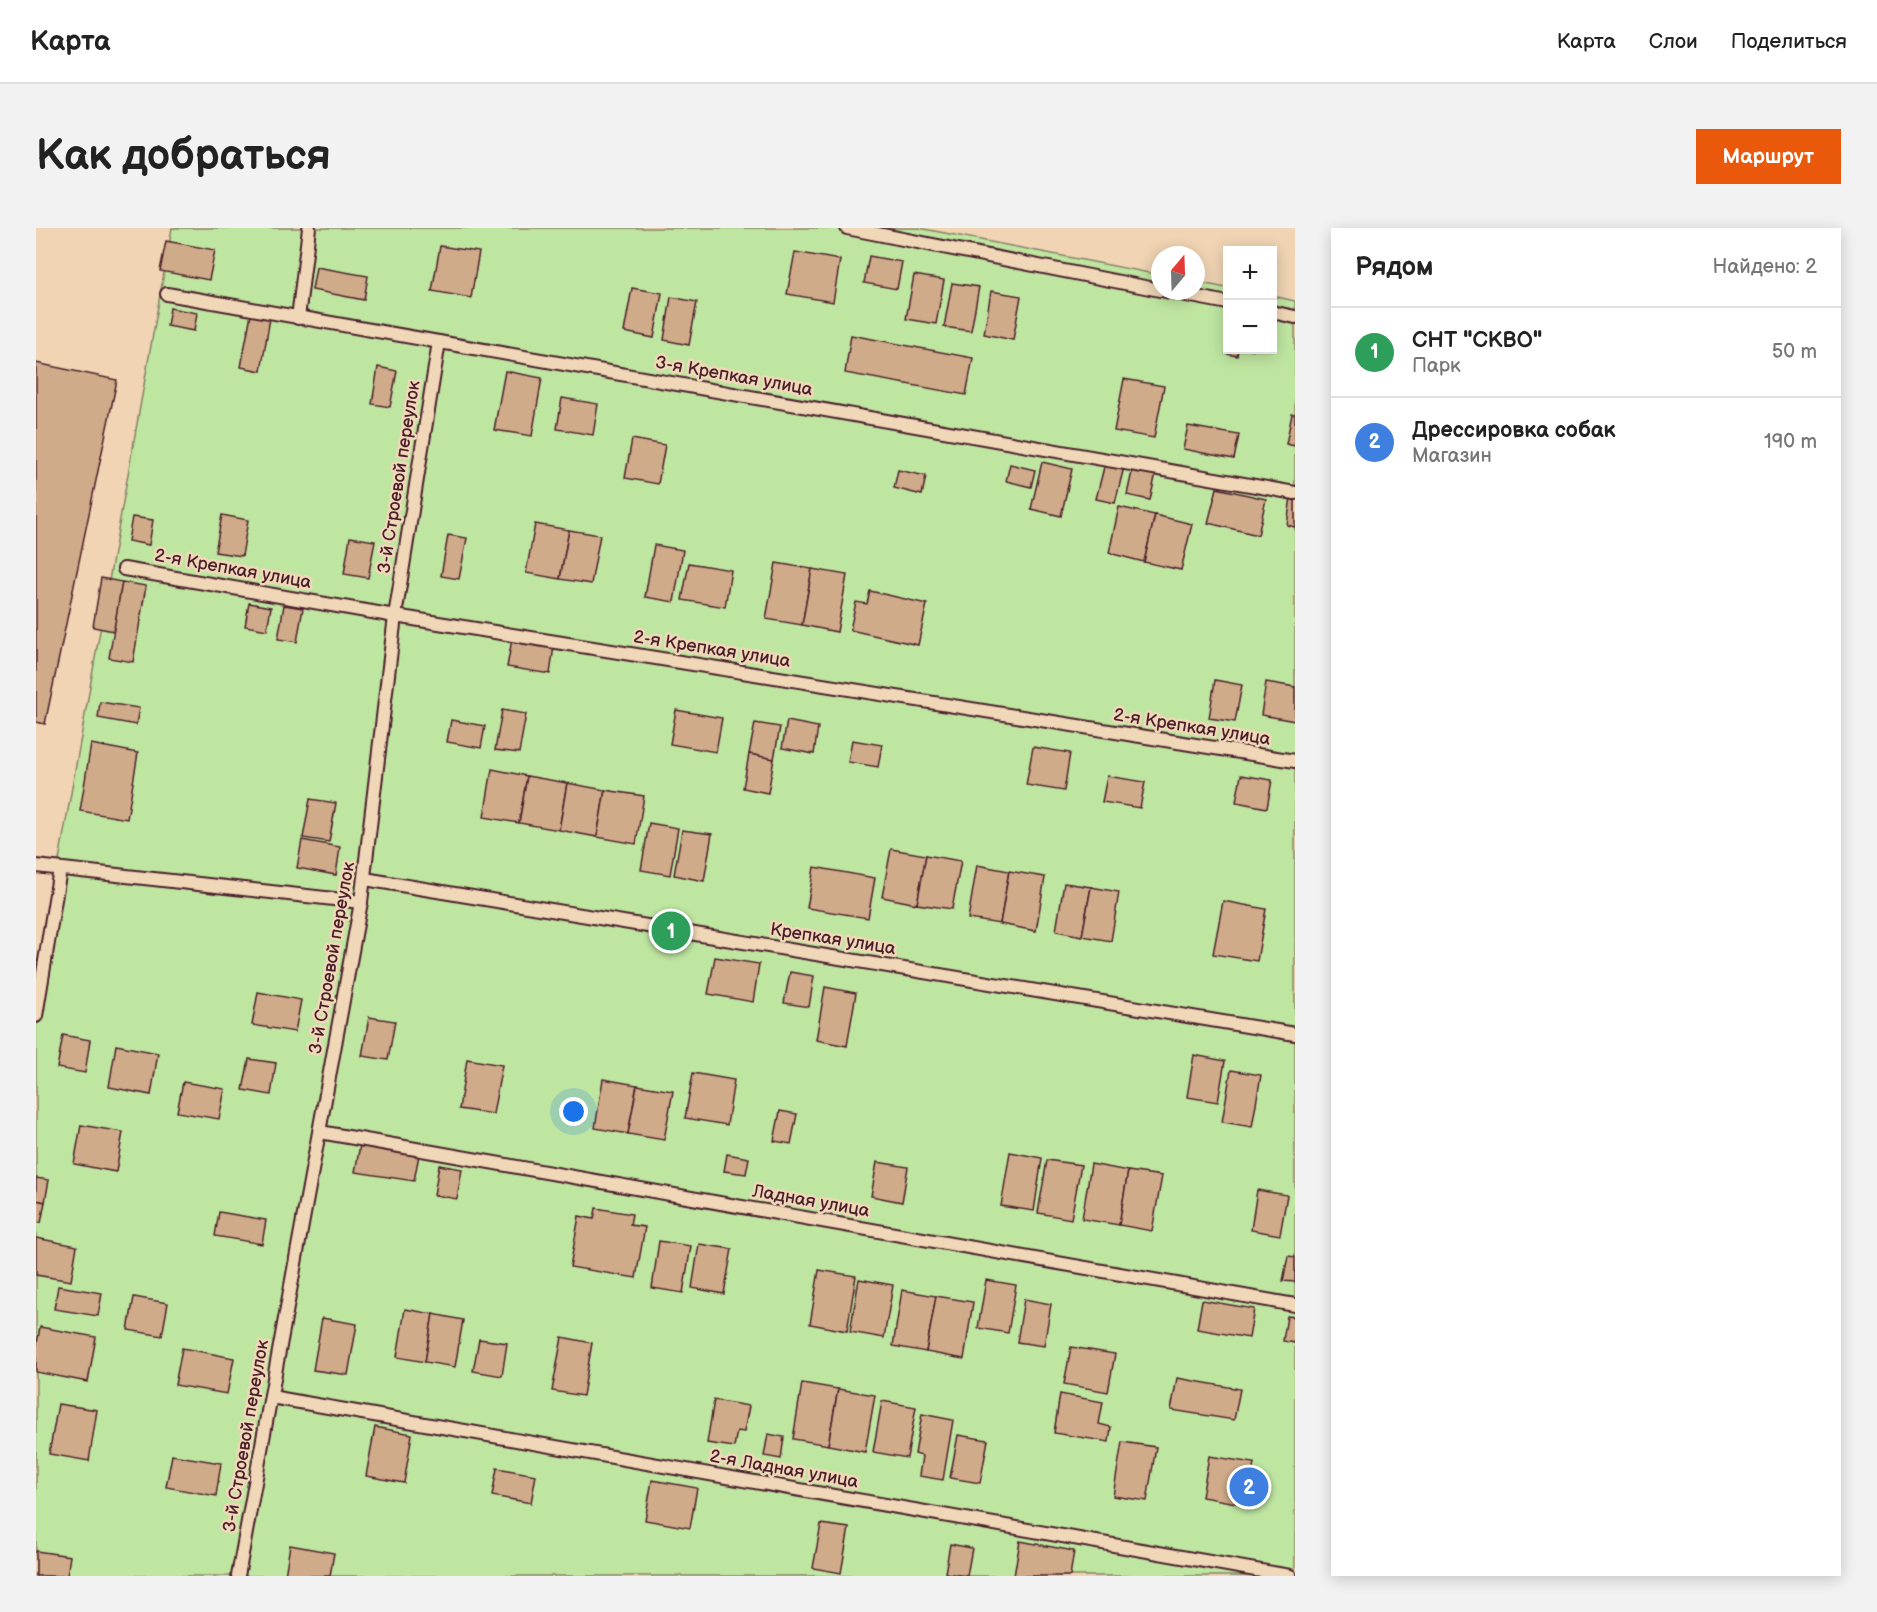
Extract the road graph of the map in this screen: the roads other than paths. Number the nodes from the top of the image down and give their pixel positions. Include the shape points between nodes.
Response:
1 (309, 228) edge
2 (847, 228) edge
3 (1151, 288) edge
4 (167, 294) dead end
5 (1205, 299) edge
6 (1223, 302) edge
7 (1277, 313) edge
8 (1295, 317) edge
9 (298, 318) junction
10 (439, 342) junction
11 (1295, 493) edge
12 (124, 569) dead end
13 (395, 616) junction
14 (1295, 761) edge
15 (36, 866) edge
16 (60, 869) junction
17 (365, 879) junction
18 (361, 902) junction
19 (36, 1016) edge
20 (1295, 1034) edge
21 (320, 1132) junction
22 (1295, 1305) edge
23 (271, 1397) junction
24 (238, 1576) edge
25 (1290, 1576) edge

1 - 9 lane
2 - 3 lane
4 - 9 lane, 3-я Крепкая улица
5 - 6 lane
7 - 8 lane
9 - 10 lane, 3-я Крепкая улица
10 - 11 lane, 3-я Крепкая улица
10 - 13 lane, 3-й Строевой переулок
12 - 13 lane, 2-я Крепкая улица
13 - 14 lane, 2-я Крепкая улица
13 - 17 lane, 3-й Строевой переулок
15 - 16 lane
16 - 18 lane
16 - 19 lane
17 - 18 lane, 3-й Строевой переулок
17 - 20 lane, Крепкая улица
18 - 21 lane, 3-й Строевой переулок
21 - 22 lane, Ладная улица
21 - 23 lane, 3-й Строевой переулок
23 - 24 lane, 3-й Строевой переулок
23 - 25 lane, 2-я Ладная улица

